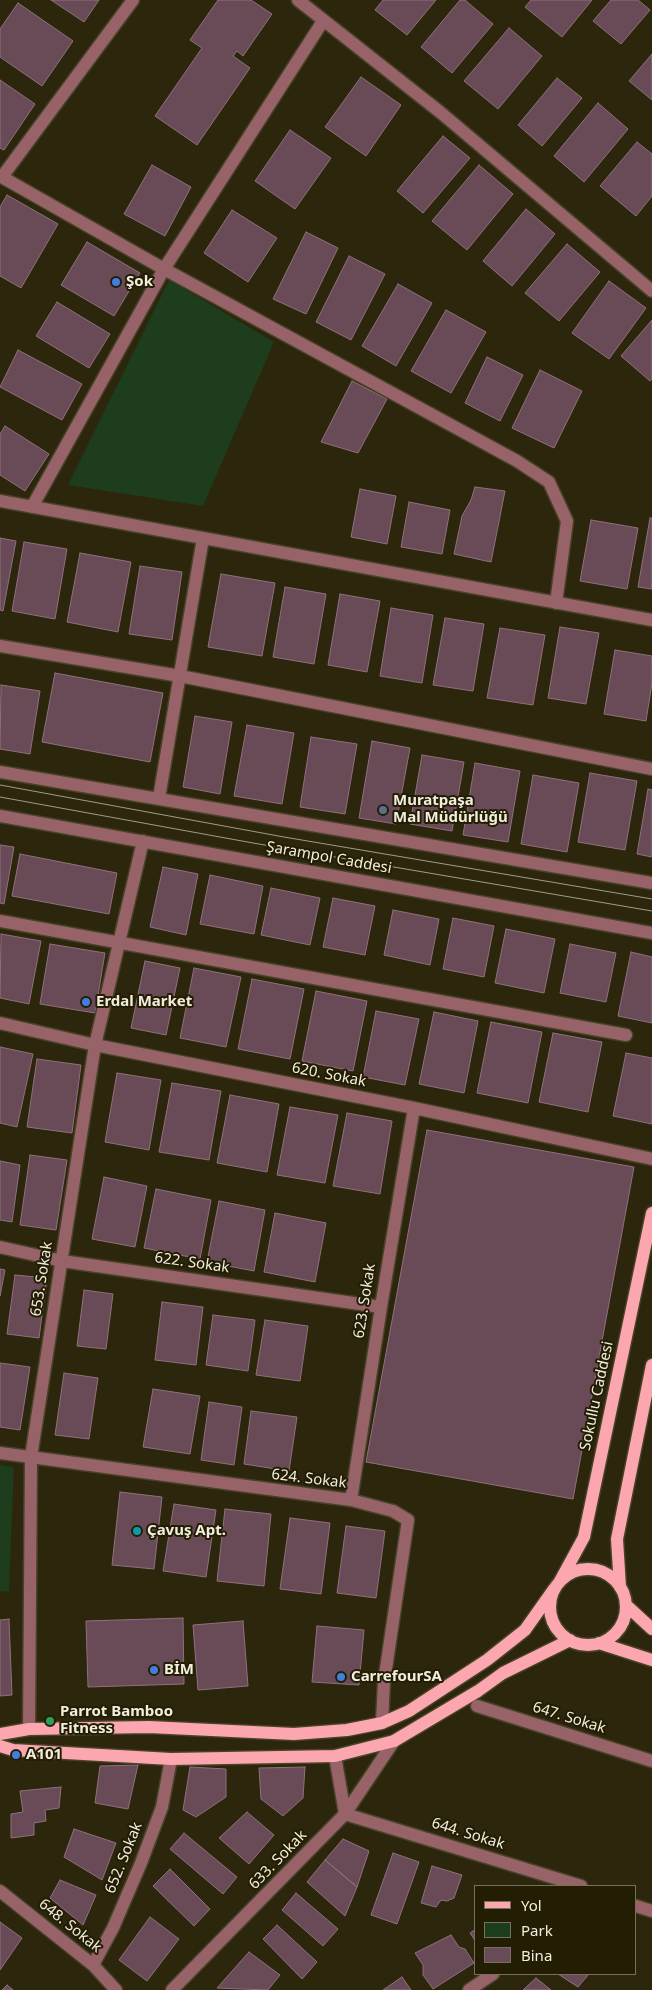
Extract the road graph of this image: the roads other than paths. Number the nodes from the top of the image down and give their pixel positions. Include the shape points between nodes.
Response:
1 (133, 0) edge
2 (298, 0) edge
3 (323, 21) junction
4 (1, 176) edge
5 (164, 269) junction
6 (652, 292) edge
7 (0, 501) edge
8 (32, 507) junction
9 (204, 538) junction
10 (556, 603) junction
11 (652, 620) edge
12 (0, 646) edge
13 (180, 676) junction
14 (652, 769) edge
15 (0, 772) edge
16 (159, 798) junction
17 (0, 816) edge
18 (143, 841) junction
19 (652, 883) edge
20 (0, 920) edge
21 (652, 933) edge
22 (119, 943) junction
23 (0, 1022) edge
24 (626, 1035) dead end
25 (95, 1045) junction
26 (414, 1108) junction
27 (652, 1159) edge
28 (652, 1213) edge
29 (0, 1247) edge
30 (62, 1261) junction
31 (380, 1307) junction
32 (652, 1365) edge
33 (0, 1453) edge
34 (31, 1457) junction
35 (351, 1500) junction
36 (557, 1585) junction
37 (620, 1586) junction
38 (626, 1605) junction
39 (652, 1629) edge
40 (570, 1640) junction
41 (599, 1643) junction
42 (652, 1660) edge
43 (477, 1706) dead end
44 (382, 1723) junction
45 (29, 1729) junction
46 (0, 1734) edge
47 (394, 1741) junction
48 (0, 1746) edge
49 (334, 1756) junction
50 (171, 1759) junction
51 (652, 1761) edge
52 (345, 1814) junction
53 (576, 1885) edge
54 (0, 1891) edge
55 (637, 1906) edge
56 (652, 1912) edge
57 (93, 1965) junction
58 (492, 1975) edge
59 (116, 1990) edge
60 (172, 1990) edge
61 (469, 1990) edge

1 - 4 street
2 - 3 street
3 - 5 street
3 - 6 street via 440,112
4 - 5 street
5 - 8 street
5 - 10 street via 517,461 549,482 567,521
7 - 8 street
8 - 9 street
9 - 10 street
9 - 13 street
10 - 11 street
12 - 13 street
13 - 14 street
13 - 16 street
15 - 16 street, Şarampol Caddesi
16 - 19 street, Şarampol Caddesi
17 - 18 street, Şarampol Caddesi
18 - 21 street, Şarampol Caddesi
18 - 22 street, 653. Sokak
20 - 22 street
22 - 24 street
22 - 25 street, 653. Sokak
23 - 25 street, 620. Sokak
25 - 26 street, 620. Sokak
25 - 30 street, 653. Sokak
26 - 27 street, 620. Sokak
26 - 31 street, 623. Sokak
28 - 36 main road, Sokullu Caddesi via 584,1537
29 - 30 street, 622. Sokak
30 - 31 street, 622. Sokak
30 - 34 street, 653. Sokak
31 - 35 street, 623. Sokak
32 - 37 main road via 617,1539
33 - 34 street, 624. Sokak
34 - 35 street, 624. Sokak
34 - 45 street, 653. Sokak
35 - 44 street, 624. Sokak via 393,1512 408,1520 384,1682
36 - 37 main road via 577,1570 596,1569
36 - 40 main road via 551,1598 551,1618
36 - 44 main road via 525,1630 487,1660 409,1711
37 - 38 main road
38 - 39 main road
38 - 41 main road via 616,1633
40 - 41 main road via 589,1645
40 - 47 main road via 503,1673
41 - 42 main road
43 - 51 street, 647. Sokak
44 - 45 main road via 347,1730 294,1734 149,1727
45 - 46 main road
47 - 49 main road
47 - 52 street, 633. Sokak
48 - 50 main road via 13,1750
49 - 50 main road
49 - 52 street
50 - 57 street, 652. Sokak via 162,1807 141,1863
52 - 53 street, 644. Sokak
52 - 60 street, 633. Sokak
54 - 57 street, 648. Sokak
55 - 56 street
57 - 59 street, 648. Sokak
58 - 61 street

